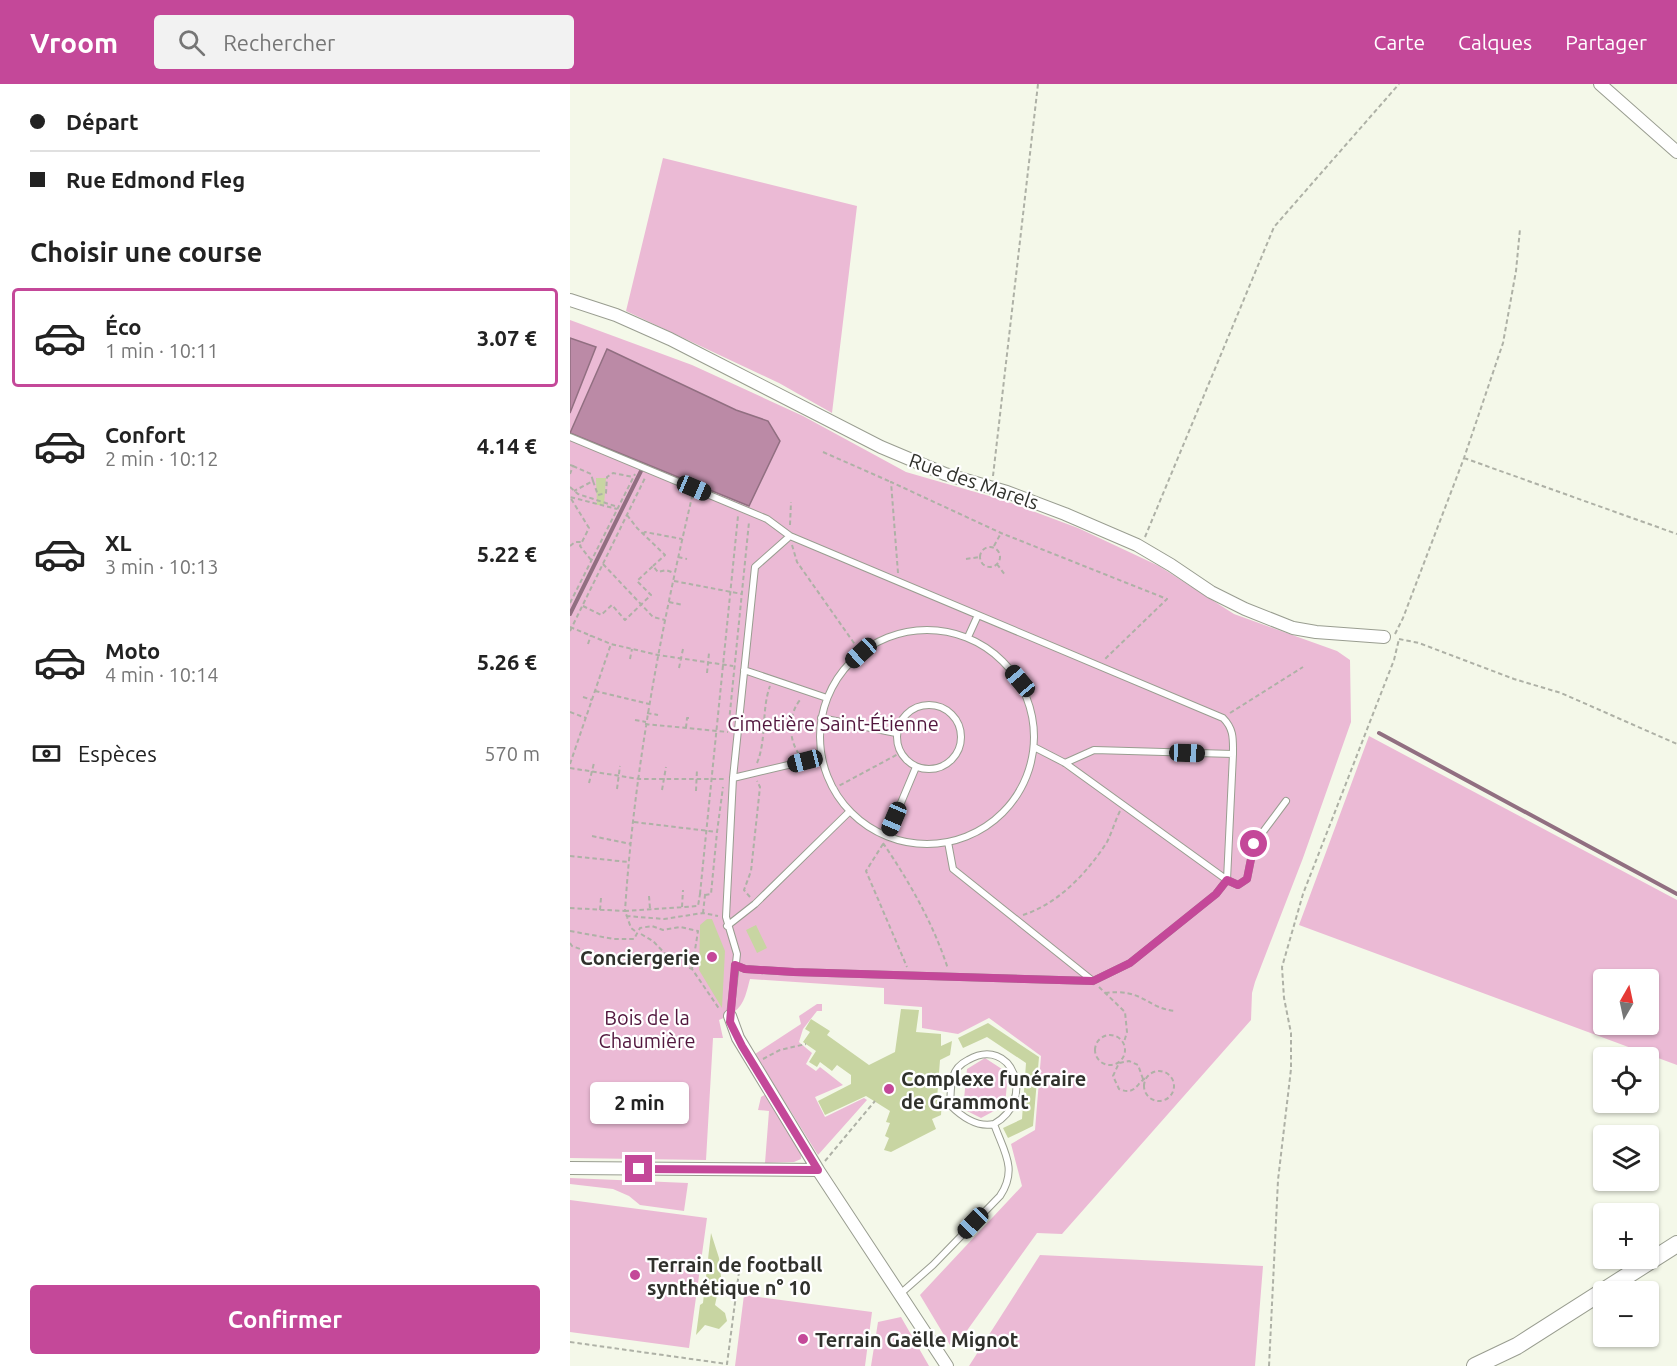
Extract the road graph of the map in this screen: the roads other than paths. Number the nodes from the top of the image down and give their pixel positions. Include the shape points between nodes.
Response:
1 (1600, 84) edge
2 (1677, 152) edge
3 (570, 300) edge
4 (570, 437) edge
5 (790, 536) junction
6 (978, 615) junction
7 (968, 637) junction
8 (1384, 637) dead end
9 (744, 670) junction
10 (827, 698) junction
11 (821, 718) junction
12 (896, 733) junction
13 (1035, 747) junction
14 (1233, 754) junction
15 (822, 757) junction
16 (1065, 763) junction
17 (916, 767) junction
18 (733, 778) junction
19 (1286, 801) dead end
20 (850, 811) junction
21 (887, 836) junction
22 (948, 842) junction
23 (1227, 880) junction
24 (728, 926) junction
25 (735, 965) junction
26 (1093, 981) junction
27 (730, 1016) joint
28 (994, 1124) junction
29 (570, 1168) edge
30 (818, 1170) junction
31 (1677, 1244) edge
32 (900, 1294) junction
33 (948, 1366) edge
34 (1475, 1366) edge

1 - 2 street
3 - 8 street, Rue des Marels via 670,339 881,447 945,474 1065,514 1140,547 1211,592 1268,619 1316,632
4 - 5 lane via 766,519
5 - 6 lane
5 - 9 lane via 755,567
6 - 7 lane
6 - 14 lane via 1223,718 1233,736
7 - 10 lane via 935,629 901,632 861,653 844,669
7 - 13 lane via 998,655 1020,681 1032,713
9 - 10 lane
9 - 18 lane
10 - 11 lane
11 - 12 lane
11 - 15 lane
12 - 17 lane via 900,753
12 - 17 lane via 903,717 918,707 936,706 957,721 961,738 956,755 942,767
13 - 16 lane
13 - 22 lane via 1026,780 1007,809 980,830
14 - 16 lane via 1094,750
14 - 23 lane
15 - 18 lane
15 - 20 lane via 833,789
16 - 23 lane
17 - 21 lane
18 - 24 lane
19 - 23 lane via 1254,844 1247,879 1238,885
20 - 21 lane
20 - 24 lane
21 - 22 lane via 917,843
22 - 26 lane via 953,869
23 - 26 lane via 1216,894 1130,963
24 - 25 lane via 738,954
25 - 26 lane via 784,971
25 - 27 lane
27 - 30 street via 738,1038
28 - 28 lane via 984,1127 974,1123 950,1105 956,1069 972,1057 998,1056 1016,1076 1014,1107
28 - 32 lane via 1010,1166 1009,1183 933,1265
29 - 30 street
30 - 32 street
31 - 34 street via 1517,1346
32 - 33 street

